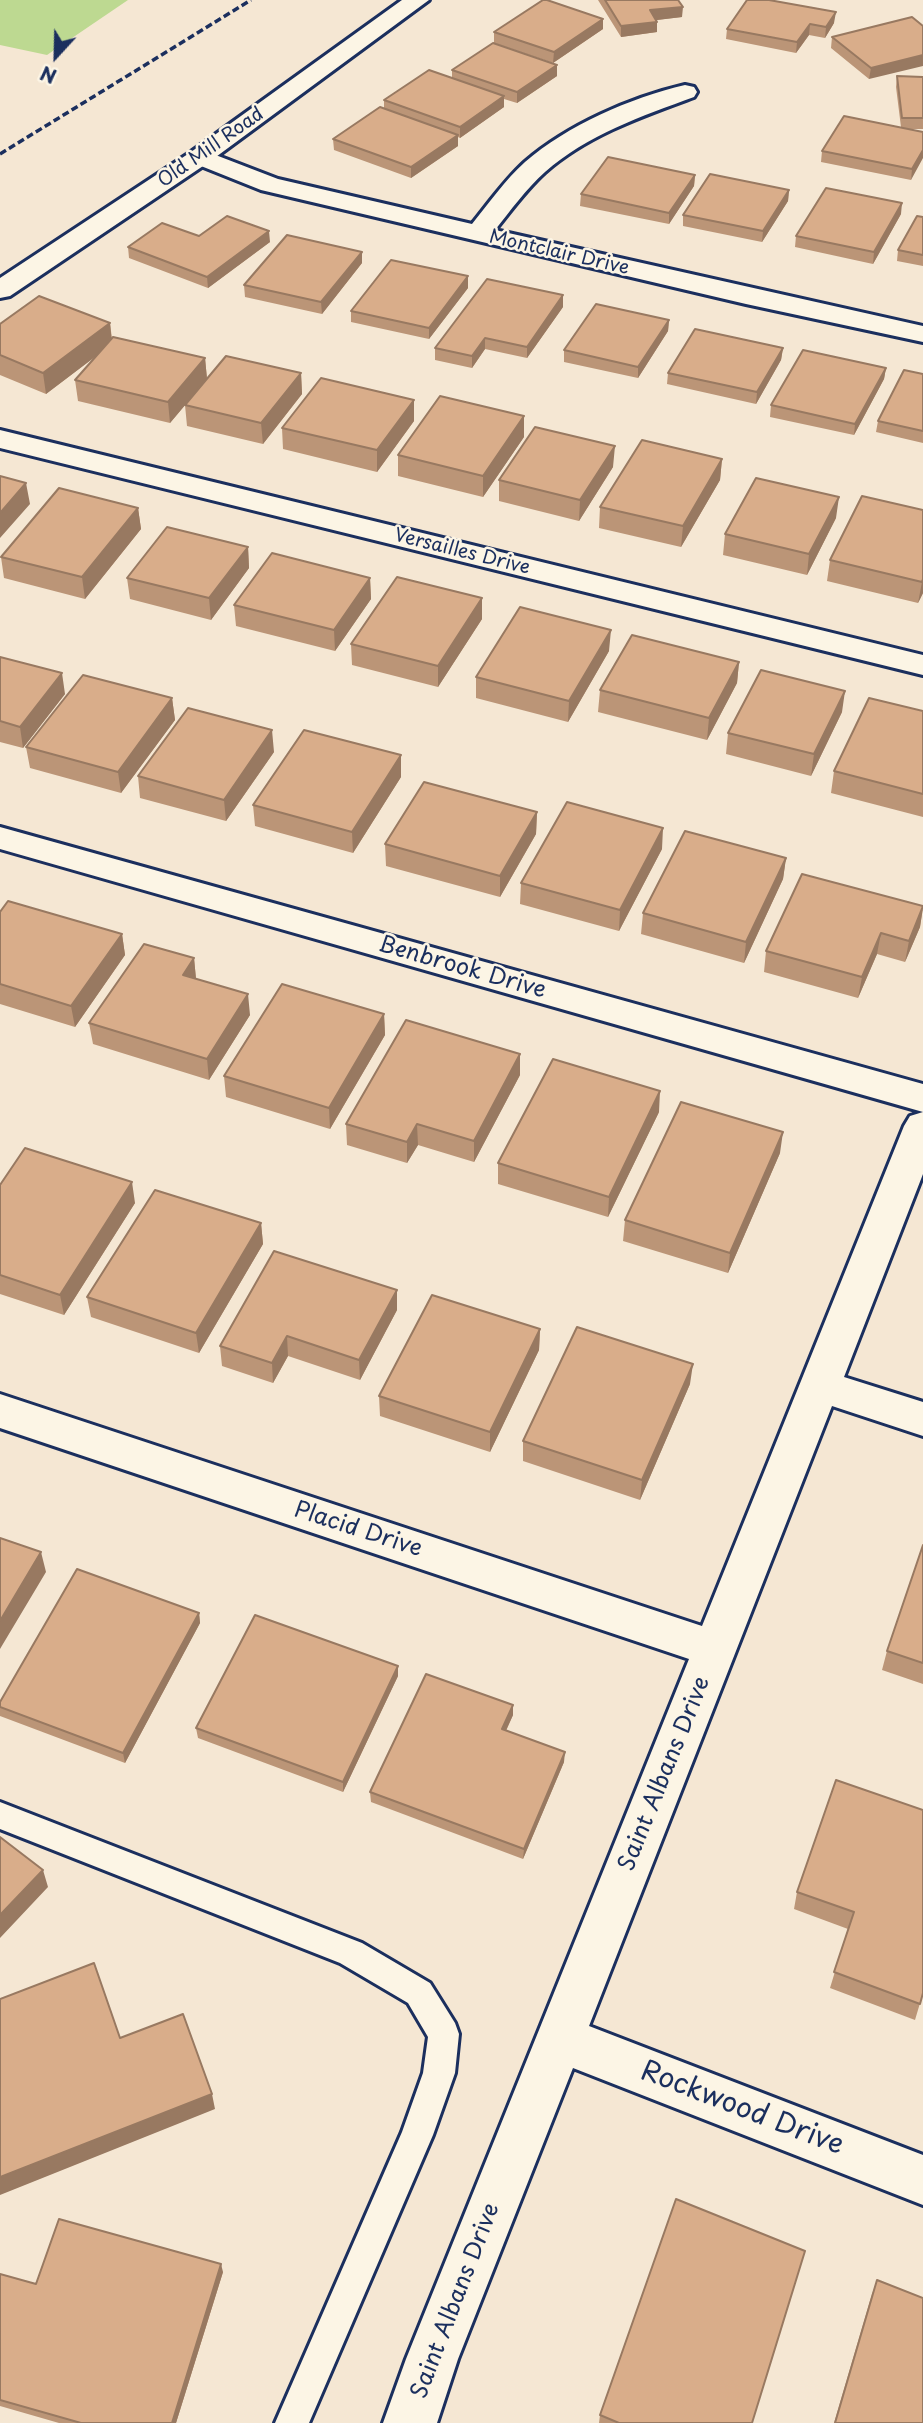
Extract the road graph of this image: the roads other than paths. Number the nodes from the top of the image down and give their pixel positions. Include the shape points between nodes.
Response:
1 (417, 0) edge
2 (685, 92) dead end
3 (200, 158) junction
4 (478, 234) junction
5 (0, 290) edge
6 (923, 334) edge
7 (0, 439) edge
8 (923, 665) edge
9 (0, 838) edge
10 (923, 1098) edge
11 (923, 1126) edge
12 (819, 1385) junction
13 (0, 1411) edge
14 (923, 1419) edge
15 (715, 1649) junction
16 (0, 1815) edge
17 (560, 2039) junction
18 (923, 2180) edge
19 (292, 2423) edge
20 (410, 2423) edge

1 - 3 street, Old Mill Road
2 - 4 street via 614,118 563,147 535,167
3 - 4 street, Montclair Drive via 270,185
3 - 5 street, Old Mill Road
4 - 6 street, Montclair Drive
7 - 8 street, Versailles Drive
9 - 10 street, Benbrook Drive
11 - 12 street, Saint Albans Drive
12 - 14 street
12 - 15 street, Saint Albans Drive
13 - 15 street, Placid Drive
15 - 17 street, Saint Albans Drive
16 - 19 lane via 351,1953 419,1993 444,2035 439,2073 416,2135
17 - 18 street, Rockwood Drive
17 - 20 street, Saint Albans Drive

